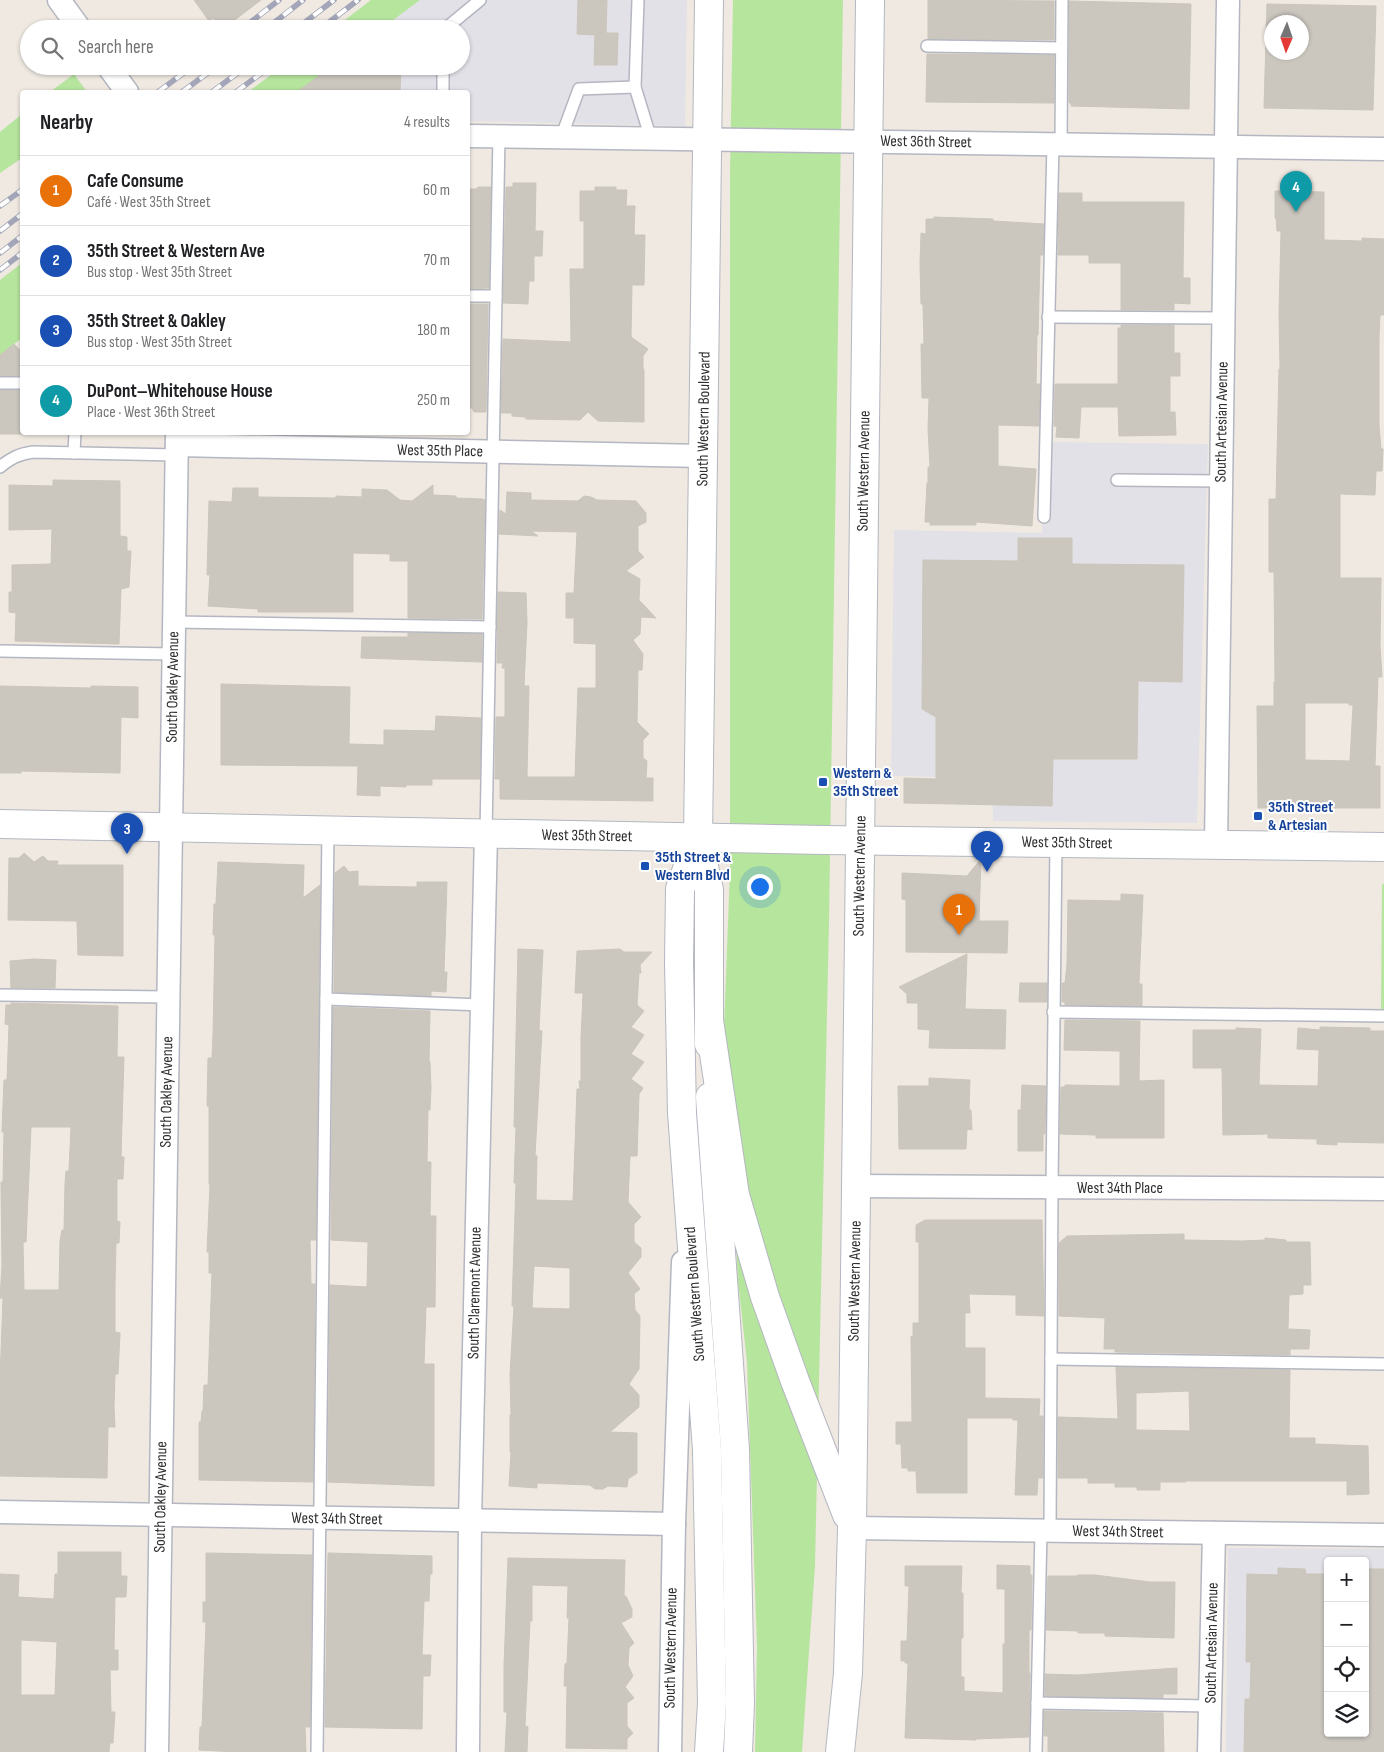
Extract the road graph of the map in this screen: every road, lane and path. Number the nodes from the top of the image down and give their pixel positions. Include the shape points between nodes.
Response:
1 (59, 0) edge
2 (480, 0) edge
3 (638, 0) edge
4 (709, 0) edge
5 (870, 0) edge
6 (1062, 0) edge
7 (1228, 0) edge
8 (73, 20) edge
9 (456, 20) edge
10 (927, 46) dead end
11 (1062, 48) junction
12 (115, 75) edge
13 (443, 75) edge
14 (635, 87) junction
15 (443, 89) dead end
16 (126, 90) edge
17 (470, 136) edge
18 (499, 136) junction
19 (561, 138) junction
20 (651, 139) junction
21 (707, 140) junction
22 (868, 142) junction
23 (1057, 144) junction
24 (1226, 146) junction
25 (1384, 149) edge
26 (470, 296) edge
27 (496, 296) junction
28 (1048, 317) junction
29 (1223, 318) junction
30 (0, 383) edge
31 (20, 383) edge
32 (75, 435) edge
33 (177, 444) edge
34 (494, 452) junction
35 (74, 453) junction
36 (704, 456) junction
37 (5, 458) edge
38 (0, 467) edge
39 (1116, 480) dead end
40 (1221, 481) junction
41 (1044, 517) dead end
42 (174, 622) junction
43 (490, 627) junction
44 (0, 651) edge
45 (173, 654) junction
46 (0, 824) edge
47 (171, 828) junction
48 (328, 830) junction
49 (486, 834) junction
50 (698, 838) junction
51 (860, 841) junction
52 (1056, 843) junction
53 (1216, 845) junction
54 (1384, 846) edge
55 (0, 995) edge
56 (168, 997) junction
57 (326, 1000) junction
58 (482, 1004) junction
59 (1053, 1012) junction
60 (1384, 1016) edge
61 (709, 1020) junction
62 (687, 1184) junction
63 (856, 1186) junction
64 (1052, 1187) junction
65 (1384, 1189) edge
66 (1051, 1359) junction
67 (1384, 1364) edge
68 (0, 1512) edge
69 (160, 1515) junction
70 (320, 1518) junction
71 (470, 1521) junction
72 (674, 1524) junction
73 (852, 1528) junction
74 (1045, 1531) junction
75 (1214, 1533) junction
76 (1384, 1535) edge
77 (1038, 1702) junction
78 (1210, 1706) junction
79 (157, 1752) edge
80 (317, 1752) edge
81 (468, 1752) edge
82 (670, 1752) edge
83 (709, 1752) edge
84 (738, 1752) edge
85 (840, 1752) edge
86 (1036, 1752) edge
87 (1209, 1752) edge

1 - 8 street
2 - 9 lane
3 - 14 lane
4 - 21 main road, South Western Boulevard
5 - 22 main road, South Western Avenue
6 - 11 lane
7 - 24 street, South Artesian Avenue
10 - 11 lane
11 - 23 lane
12 - 16 street
13 - 15 lane
14 - 19 lane via 579,90
14 - 20 lane
17 - 18 street, West 36th Street
18 - 19 street, West 36th Street
18 - 27 lane
19 - 20 street, West 36th Street
20 - 21 street, West 36th Street
21 - 22 street, West 36th Street
21 - 36 main road, South Western Boulevard
22 - 23 street, West 36th Street
22 - 51 main road, South Western Avenue
23 - 24 street, West 36th Street
23 - 28 lane
24 - 25 street, West 36th Street
24 - 29 street, South Artesian Avenue
26 - 27 lane
27 - 34 lane
28 - 29 lane
28 - 41 lane
29 - 40 street, South Artesian Avenue
30 - 31 lane
32 - 35 lane
33 - 34 street, West 35th Place
33 - 35 lane
33 - 42 street, South Oakley Avenue
34 - 36 street, West 35th Place
34 - 43 lane
35 - 37 lane via 33,452
36 - 50 main road, South Western Boulevard
37 - 38 lane
39 - 40 lane
40 - 53 street, South Artesian Avenue
42 - 43 lane
42 - 45 street, South Oakley Avenue
43 - 49 lane
44 - 45 lane
45 - 47 street, South Oakley Avenue
46 - 47 main road, West 35th Street
47 - 48 main road, West 35th Street
47 - 56 street, South Oakley Avenue
48 - 49 main road, West 35th Street
48 - 57 lane
49 - 50 main road, West 35th Street
49 - 58 street, South Claremont Avenue
50 - 51 main road, West 35th Street
50 - 61 main road, South Western Boulevard via 709,890
50 - 62 main road, South Western Boulevard via 680,890 682,1104
51 - 52 main road, West 35th Street
51 - 63 main road, South Western Avenue
52 - 53 main road, West 35th Street
52 - 59 lane
53 - 54 main road, West 35th Street
55 - 56 lane
56 - 69 street, South Oakley Avenue
57 - 58 lane
57 - 70 lane
58 - 71 street, South Claremont Avenue
59 - 60 lane
59 - 64 lane
61 - 73 main road via 735,1195 785,1353
61 - 84 main road, South Western Boulevard via 710,1112 735,1449
62 - 72 street, South Western Avenue
62 - 83 main road, South Western Boulevard via 706,1450 712,1702
63 - 64 street, West 34th Place
63 - 73 main road, South Western Avenue
64 - 65 street, West 34th Place
64 - 66 lane
66 - 67 lane
66 - 74 lane
68 - 69 street, West 34th Street
69 - 70 street, West 34th Street
69 - 79 street, South Oakley Avenue
70 - 71 street, West 34th Street
70 - 80 lane
71 - 72 street, West 34th Street
71 - 81 street, South Claremont Avenue
72 - 82 street, South Western Avenue
73 - 74 street, West 34th Street
73 - 85 main road, South Western Avenue via 848,1673
74 - 75 street, West 34th Street
74 - 77 lane
75 - 76 street, West 34th Street
75 - 78 street, South Artesian Avenue
77 - 78 lane
77 - 86 lane
78 - 87 street, South Artesian Avenue

